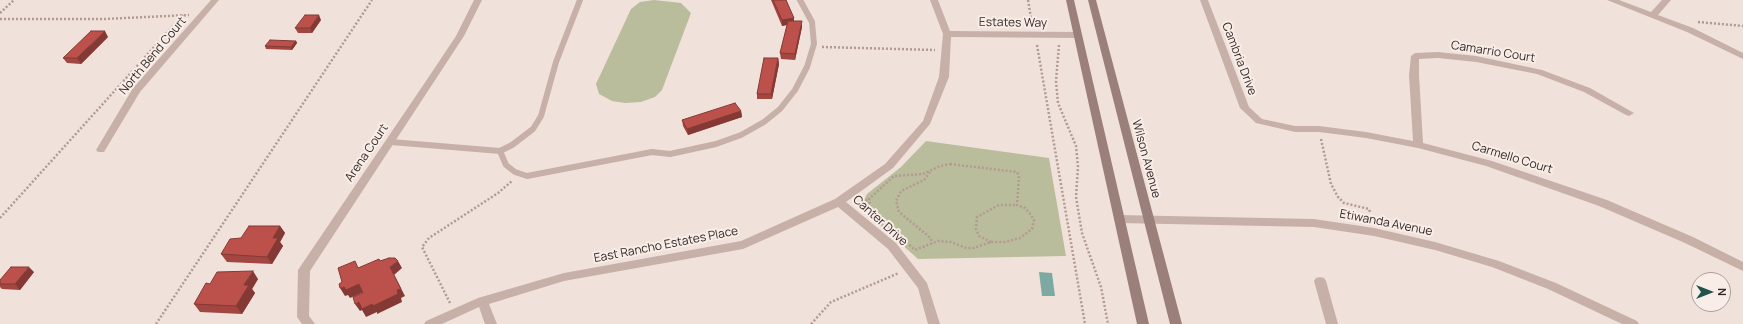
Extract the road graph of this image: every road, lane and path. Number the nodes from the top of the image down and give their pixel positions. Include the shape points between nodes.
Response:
1 (14, 0) edge
2 (215, 0) edge
3 (372, 0) edge
4 (478, 0) edge
5 (580, 0) edge
6 (800, 0) edge
7 (934, 0) edge
8 (1028, 0) edge
9 (1070, 0) edge
10 (1092, 0) edge
11 (1204, 0) edge
12 (1611, 0) edge
13 (1667, 0) edge
14 (0, 13) edge
15 (202, 14) junction
16 (183, 15) junction
17 (1653, 15) junction
18 (0, 18) edge
19 (1032, 24) dead end
20 (947, 34) junction
21 (1078, 35) junction
22 (1044, 44) dead end
23 (1052, 44) dead end
24 (813, 47) junction
25 (946, 50) junction
26 (1743, 56) edge
27 (1629, 113) dead end
28 (1259, 121) joint
29 (1319, 129) junction
30 (390, 142) junction
31 (1418, 145) junction
32 (101, 150) dead end
33 (500, 151) junction
34 (930, 172) junction
35 (521, 174) junction
36 (839, 202) junction
37 (1017, 205) junction
38 (1370, 212) dead end
39 (0, 218) edge
40 (1119, 219) junction
41 (1149, 219) junction
42 (991, 242) junction
43 (932, 244) junction
44 (1743, 267) edge
45 (910, 269) junction
46 (1320, 281) dead end
47 (482, 301) junction
48 (455, 313) junction
49 (156, 324) edge
50 (309, 324) edge
51 (430, 324) edge
52 (491, 324) edge
53 (811, 324) edge
54 (934, 324) edge
55 (1085, 324) edge
56 (1108, 324) edge
57 (1143, 324) edge
58 (1176, 324) edge
59 (1332, 324) edge
60 (1633, 324) edge

1 - 14 path
2 - 15 street, North Bend Court
3 - 49 path
4 - 30 street, Arena Court via 460,36
5 - 33 lane via 556,62 541,116 532,129
6 - 24 lane via 812,22
7 - 20 street
8 - 19 path
9 - 21 main road
10 - 41 main road, Wilson Avenue
11 - 28 street, Cambria Drive via 1245,108
12 - 17 street
13 - 17 street
15 - 16 path
15 - 32 street, North Bend Court via 136,90
16 - 18 path via 104,19
16 - 39 path
17 - 26 street
20 - 21 street, Estates Way
20 - 25 street, East Rancho Estates Place
21 - 40 main road
22 - 55 path via 1037,44
23 - 56 path via 1060,45 1056,81 1058,103 1076,146 1076,197 1082,233 1101,287
24 - 25 path
24 - 35 lane via 807,67 795,90 780,109 741,135 716,144 670,154 652,152 528,176
25 - 36 street, East Rancho Estates Place via 944,77 927,122 889,166
27 - 31 street, Camarrio Court via 1586,90 1539,72 1476,59 1415,56
28 - 29 street, Carmello Court via 1295,129
29 - 31 street, Carmello Court
29 - 38 path via 1325,162 1334,190 1344,203 1369,209
30 - 33 lane
30 - 50 street, Arena Court via 304,270 303,317
31 - 44 street, Carmello Court via 1488,163 1603,203 1689,240
33 - 35 lane via 506,165
34 - 37 path via 936,167 950,164 1016,172 1019,176
34 - 43 path via 924,180 901,191 896,201 899,212 927,235
34 - 43 path via 894,176 869,199 869,205 871,210 916,250
35 - 48 path via 498,193 429,238 422,247
36 - 45 street, Canter Drive via 892,246
36 - 47 street, East Rancho Estates Place via 743,245 564,277
37 - 42 path via 999,205 977,216 976,229 979,236
37 - 42 path via 1025,208 1031,215 1034,220 1032,229 1020,238 1006,242
40 - 41 street, Etiwanda Avenue
40 - 57 main road
41 - 58 main road, Wilson Avenue
41 - 60 street, Etiwanda Avenue via 1314,223 1394,236 1495,264 1552,286
42 - 43 path via 974,248 945,241
45 - 53 path via 831,302
45 - 54 street, Canter Drive via 923,286
46 - 59 street
47 - 48 street, East Rancho Estates Place
47 - 52 street
48 - 51 street, East Rancho Estates Place

